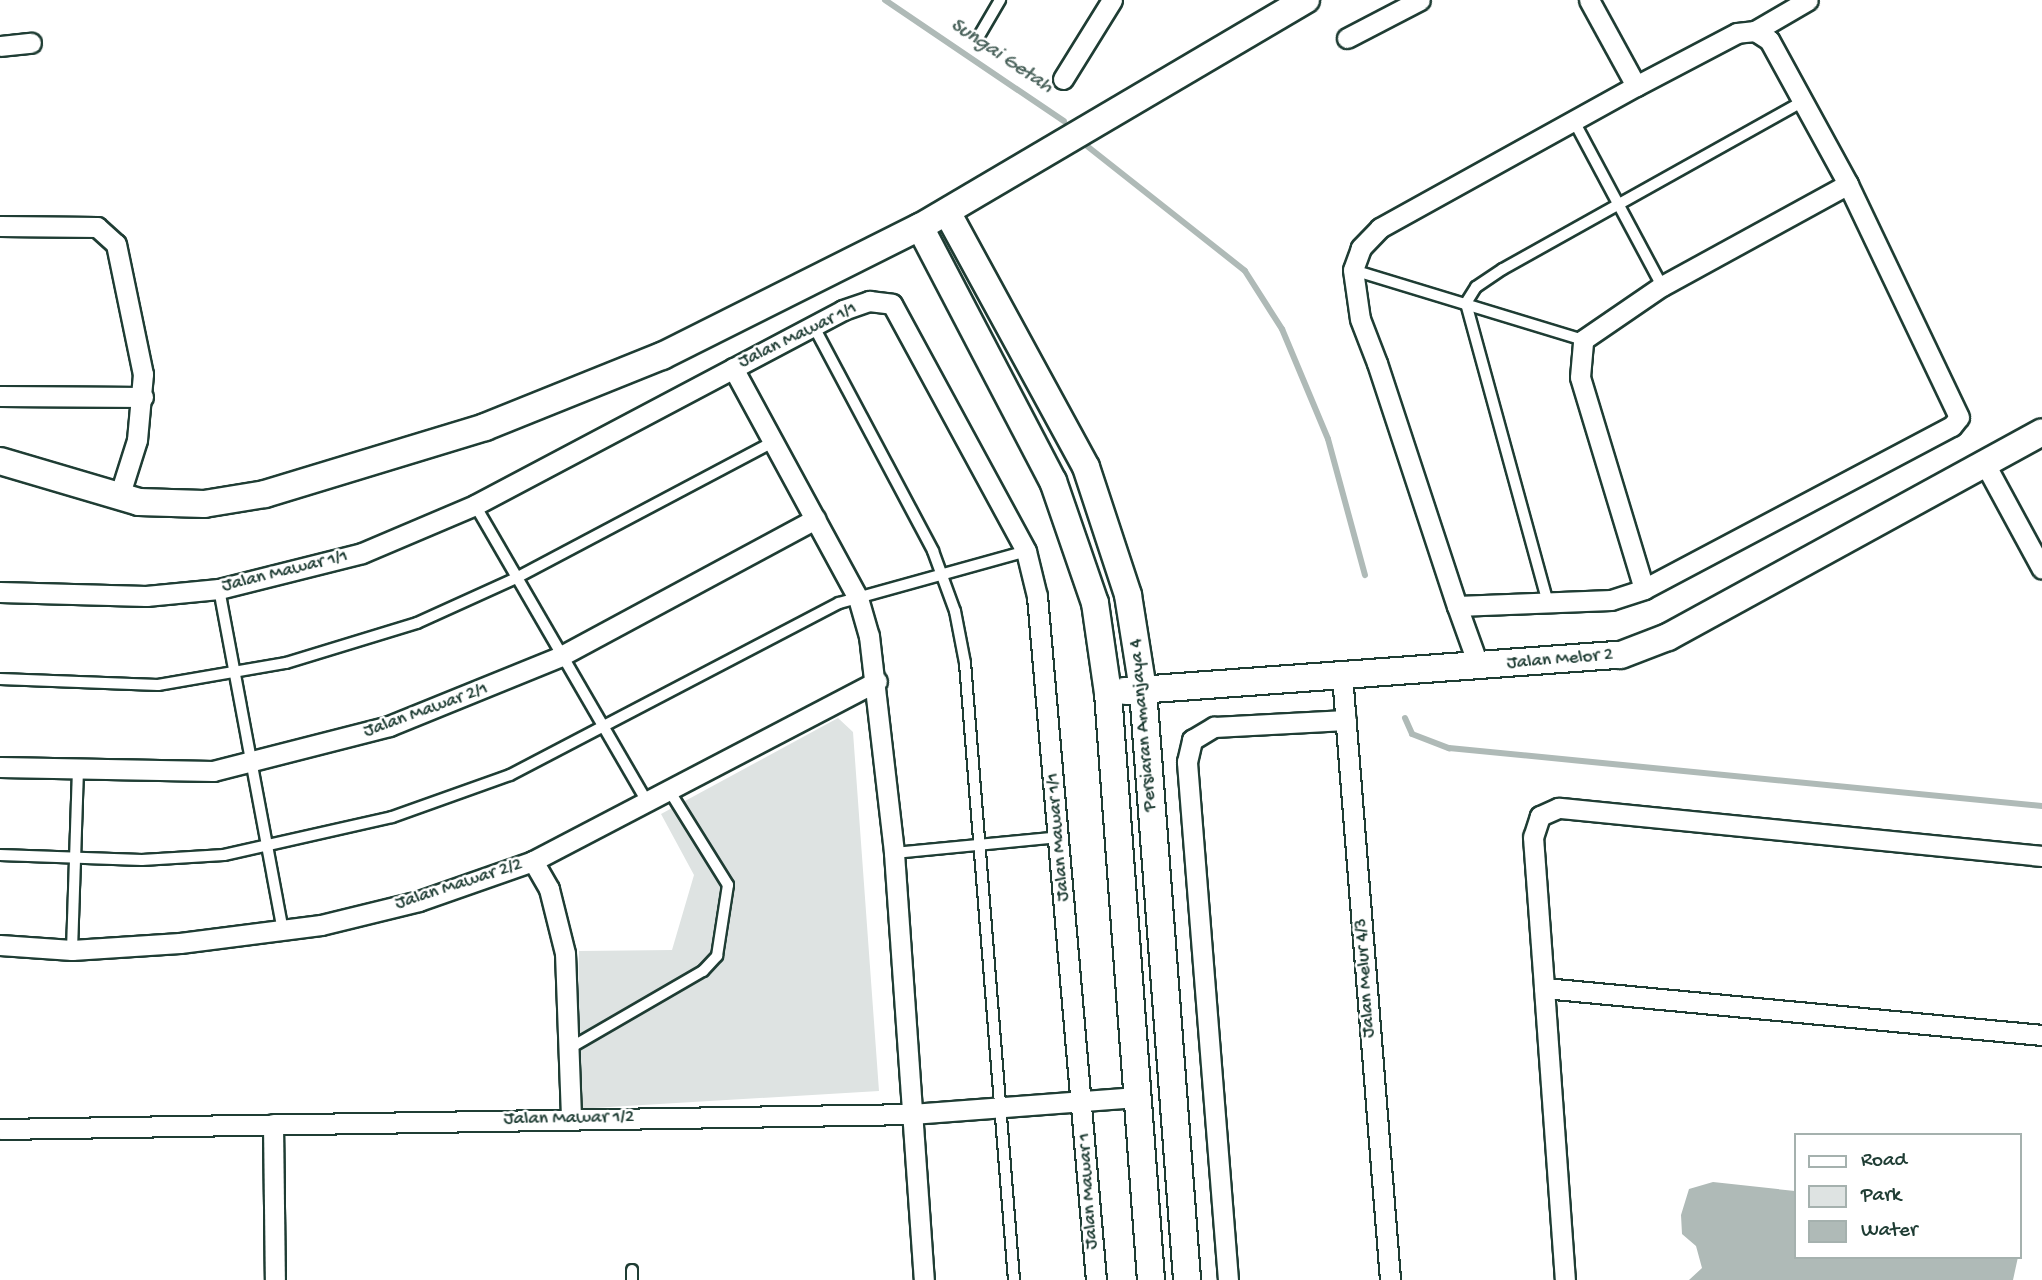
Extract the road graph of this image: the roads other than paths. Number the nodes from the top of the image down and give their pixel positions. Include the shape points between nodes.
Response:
1 (1000, 0) edge
2 (1112, 0) edge
3 (1306, 0) edge
4 (1420, 0) edge
5 (1589, 0) edge
6 (1808, 0) edge
7 (1755, 31) junction
8 (979, 36) dead end
9 (1347, 38) dead end
10 (31, 43) dead end
11 (0, 46) edge
12 (1063, 79) dead end
13 (1636, 86) junction
14 (1803, 101) junction
15 (1575, 123) junction
16 (1848, 184) junction
17 (1619, 205) junction
18 (947, 212) junction
19 (0, 226) edge
20 (920, 227) junction
21 (1353, 270) junction
22 (1662, 286) junction
23 (1466, 303) junction
24 (813, 325) junction
25 (1583, 340) junction
26 (733, 368) junction
27 (0, 396) edge
28 (143, 397) junction
29 (2042, 432) edge
30 (773, 442) junction
31 (0, 461) edge
32 (1985, 464) junction
33 (119, 497) junction
34 (475, 505) junction
35 (815, 519) junction
36 (1026, 551) junction
37 (2042, 569) edge
38 (943, 574) junction
39 (516, 578) junction
40 (1644, 589) junction
41 (219, 590) junction
42 (0, 592) edge
43 (858, 598) junction
44 (1549, 605) junction
45 (1457, 606) junction
46 (561, 656) junction
47 (1479, 667) junction
48 (234, 676) junction
49 (1342, 676) junction
50 (0, 679) edge
51 (877, 681) junction
52 (1143, 690) junction
53 (1108, 693) junction
54 (1346, 720) junction
55 (604, 729) junction
56 (252, 765) junction
57 (0, 767) edge
58 (78, 772) junction
59 (670, 792) junction
60 (648, 803) junction
61 (1059, 837) junction
62 (976, 846) junction
63 (268, 849) junction
64 (894, 853) junction
65 (0, 855) edge
66 (2042, 856) edge
67 (73, 860) junction
68 (533, 861) junction
69 (283, 931) junction
70 (0, 945) edge
71 (72, 950) junction
72 (1544, 988) junction
73 (2042, 1035) edge
74 (570, 1048) junction
75 (1137, 1097) junction
76 (1082, 1102) junction
77 (1000, 1110) junction
78 (911, 1114) junction
79 (571, 1120) junction
80 (273, 1124) junction
81 (0, 1129) edge
82 (275, 1280) edge
83 (924, 1280) edge
84 (1014, 1280) edge
85 (1096, 1280) edge
86 (1151, 1280) edge
87 (1188, 1280) edge
88 (1228, 1280) edge
89 (1390, 1280) edge
90 (1565, 1280) edge

1 - 8 lane
2 - 12 street
3 - 18 street
4 - 9 street
5 - 13 street
6 - 7 street
7 - 13 street via 1737,33
7 - 14 street via 1769,40
10 - 11 street
13 - 15 street
14 - 16 street
14 - 17 lane
15 - 17 lane
15 - 21 street via 1380,228 1361,247
16 - 22 street
16 - 40 street via 1959,416 1952,426
17 - 22 lane
17 - 23 lane via 1503,269
18 - 20 street
18 - 52 street, Persiaran Amanjaya 4 via 1086,467 1120,560
19 - 28 street via 72,225 108,232 129,287
20 - 33 street via 662,356 485,427 234,500 159,504
20 - 53 street, Persiaran Amanjaya 4 via 1058,493 1095,603
21 - 23 lane
21 - 45 street via 1360,319
22 - 25 street
23 - 25 lane
23 - 44 lane
24 - 26 street, Jalan Mawar 1/1
24 - 36 street, Jalan Mawar 1/1 via 869,301 892,304
24 - 38 lane
25 - 40 street via 1580,377
26 - 30 street
26 - 34 street, Jalan Mawar 1/1
27 - 28 street
28 - 33 street
29 - 32 street, Jalan Melor 2
30 - 35 street
30 - 39 lane
31 - 33 street
32 - 37 street
32 - 47 street, Jalan Melor 2 via 1644,648 1597,659
34 - 39 lane
34 - 41 street, Jalan Mawar 1/1 via 362,553
35 - 43 street
35 - 46 street, Jalan Mawar 2/1
36 - 38 lane
36 - 61 street, Jalan Mawar 1/1 via 1037,596
38 - 43 lane
38 - 62 lane via 965,663
39 - 46 lane
39 - 48 lane via 416,622
40 - 44 street via 1611,600
41 - 42 street, Jalan Mawar 1/1 via 146,596
41 - 48 lane
43 - 51 street
43 - 55 lane
44 - 45 street
45 - 47 street
46 - 55 lane
46 - 56 street, Jalan Mawar 2/1 via 389,726
47 - 49 street, Jalan Melor 2
48 - 50 lane via 158,685
48 - 56 lane
49 - 52 street, Jalan Melor 2
49 - 54 street, Jalan Melur 4/3
51 - 59 street, Jalan Mawar 2/2
51 - 64 street
52 - 53 street, Jalan Melor 2
52 - 87 street, Persiaran Amanjaya 4
53 - 75 street, Persiaran Amanjaya 4
54 - 88 street via 1214,727 1192,740 1187,762
54 - 89 street, Jalan Melur 4/3
55 - 60 lane
55 - 63 lane via 510,775 392,817
56 - 58 street, Jalan Mawar 2/1
56 - 63 lane
57 - 58 street, Jalan Mawar 2/1
58 - 67 lane
59 - 60 street, Jalan Mawar 2/2
59 - 74 lane via 728,885 717,956 703,971
60 - 68 street, Jalan Mawar 2/2
61 - 62 lane
61 - 76 street, Jalan Mawar 1/1
62 - 64 lane
62 - 77 lane
63 - 67 lane
63 - 69 lane
64 - 78 street
65 - 67 lane
66 - 72 street via 1558,808 1540,816 1533,837
67 - 71 lane
68 - 69 street, Jalan Mawar 2/2 via 419,901
68 - 74 street via 549,889 565,953
69 - 71 street, Jalan Mawar 2/2
70 - 71 street, Jalan Mawar 2/2
72 - 73 street
72 - 90 street
74 - 79 street
75 - 76 street, Jalan Mawar 1/2
75 - 86 street, Persiaran Amanjaya 4
76 - 77 street, Jalan Mawar 1/2
76 - 85 street, Jalan Mawar 1
77 - 78 street, Jalan Mawar 1/2
77 - 84 lane
78 - 79 street, Jalan Mawar 1/2
78 - 83 street
79 - 80 street, Jalan Mawar 1/2
80 - 81 street, Jalan Mawar 1/2
80 - 82 street

